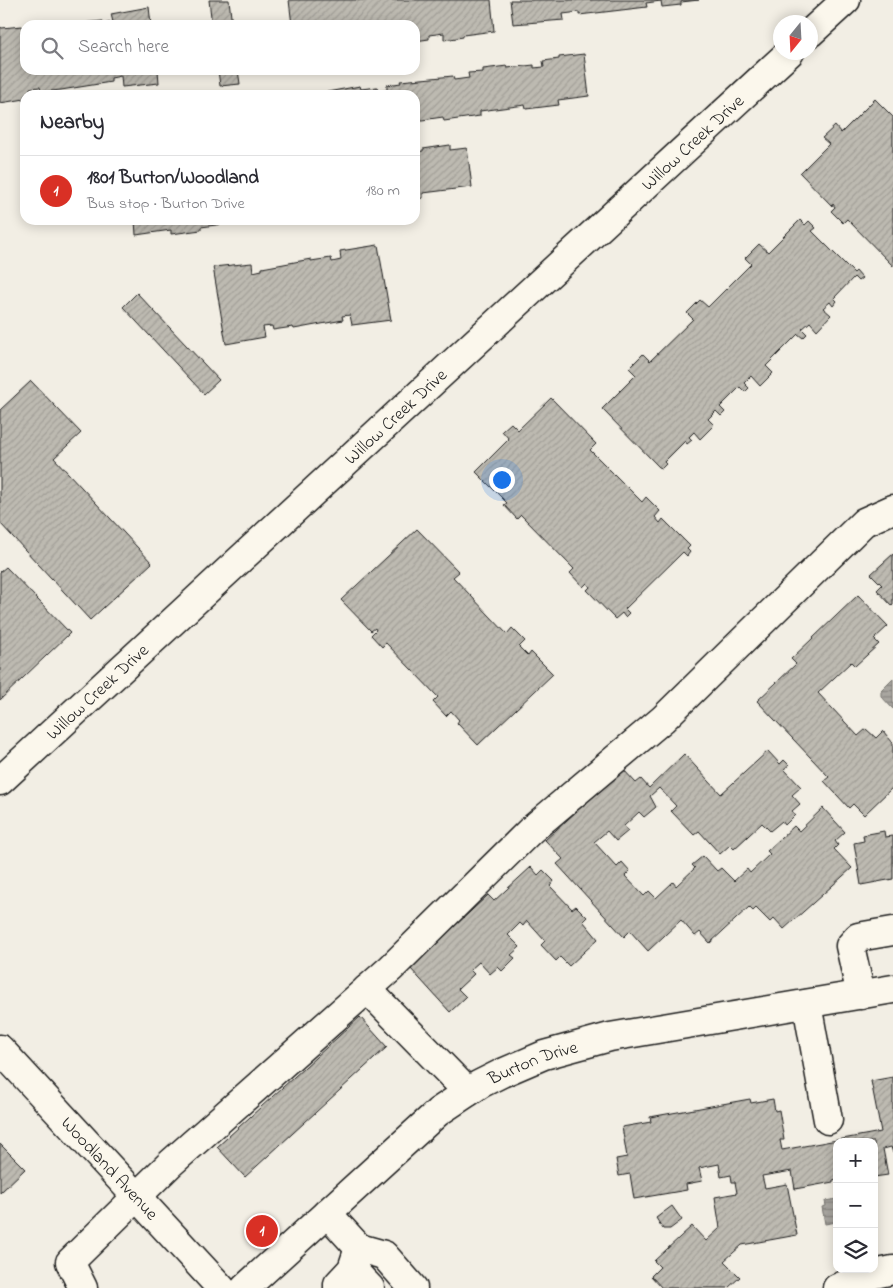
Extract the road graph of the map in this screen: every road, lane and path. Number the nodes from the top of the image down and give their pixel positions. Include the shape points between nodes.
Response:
1 (846, 0) edge
2 (818, 26) edge
3 (781, 60) edge
4 (893, 509) edge
5 (0, 781) edge
6 (893, 931) edge
7 (893, 989) edge
8 (367, 990) junction
9 (861, 995) junction
10 (807, 1004) junction
11 (0, 1049) edge
12 (468, 1092) junction
13 (828, 1120) dead end
14 (137, 1198) junction
15 (327, 1213) junction
16 (893, 1270) edge
17 (354, 1273) edge
18 (83, 1288) edge
19 (221, 1288) edge
20 (245, 1288) edge
21 (413, 1288) edge
22 (837, 1288) edge

1 - 2 street
3 - 5 street, Willow Creek Drive
4 - 8 street via 864,522 664,719 531,830
6 - 9 street via 858,937 850,946
7 - 9 street, Burton Drive
8 - 12 street
8 - 14 street
9 - 10 street, Burton Drive
10 - 12 street, Burton Drive via 610,1036 544,1055
10 - 13 street
11 - 14 street, Woodland Avenue
12 - 15 street, Burton Drive via 438,1112
14 - 18 street via 70,1262
14 - 19 street, Woodland Avenue
15 - 17 street
15 - 20 street, Burton Drive
16 - 22 street via 865,1276
17 - 21 street via 384,1255

